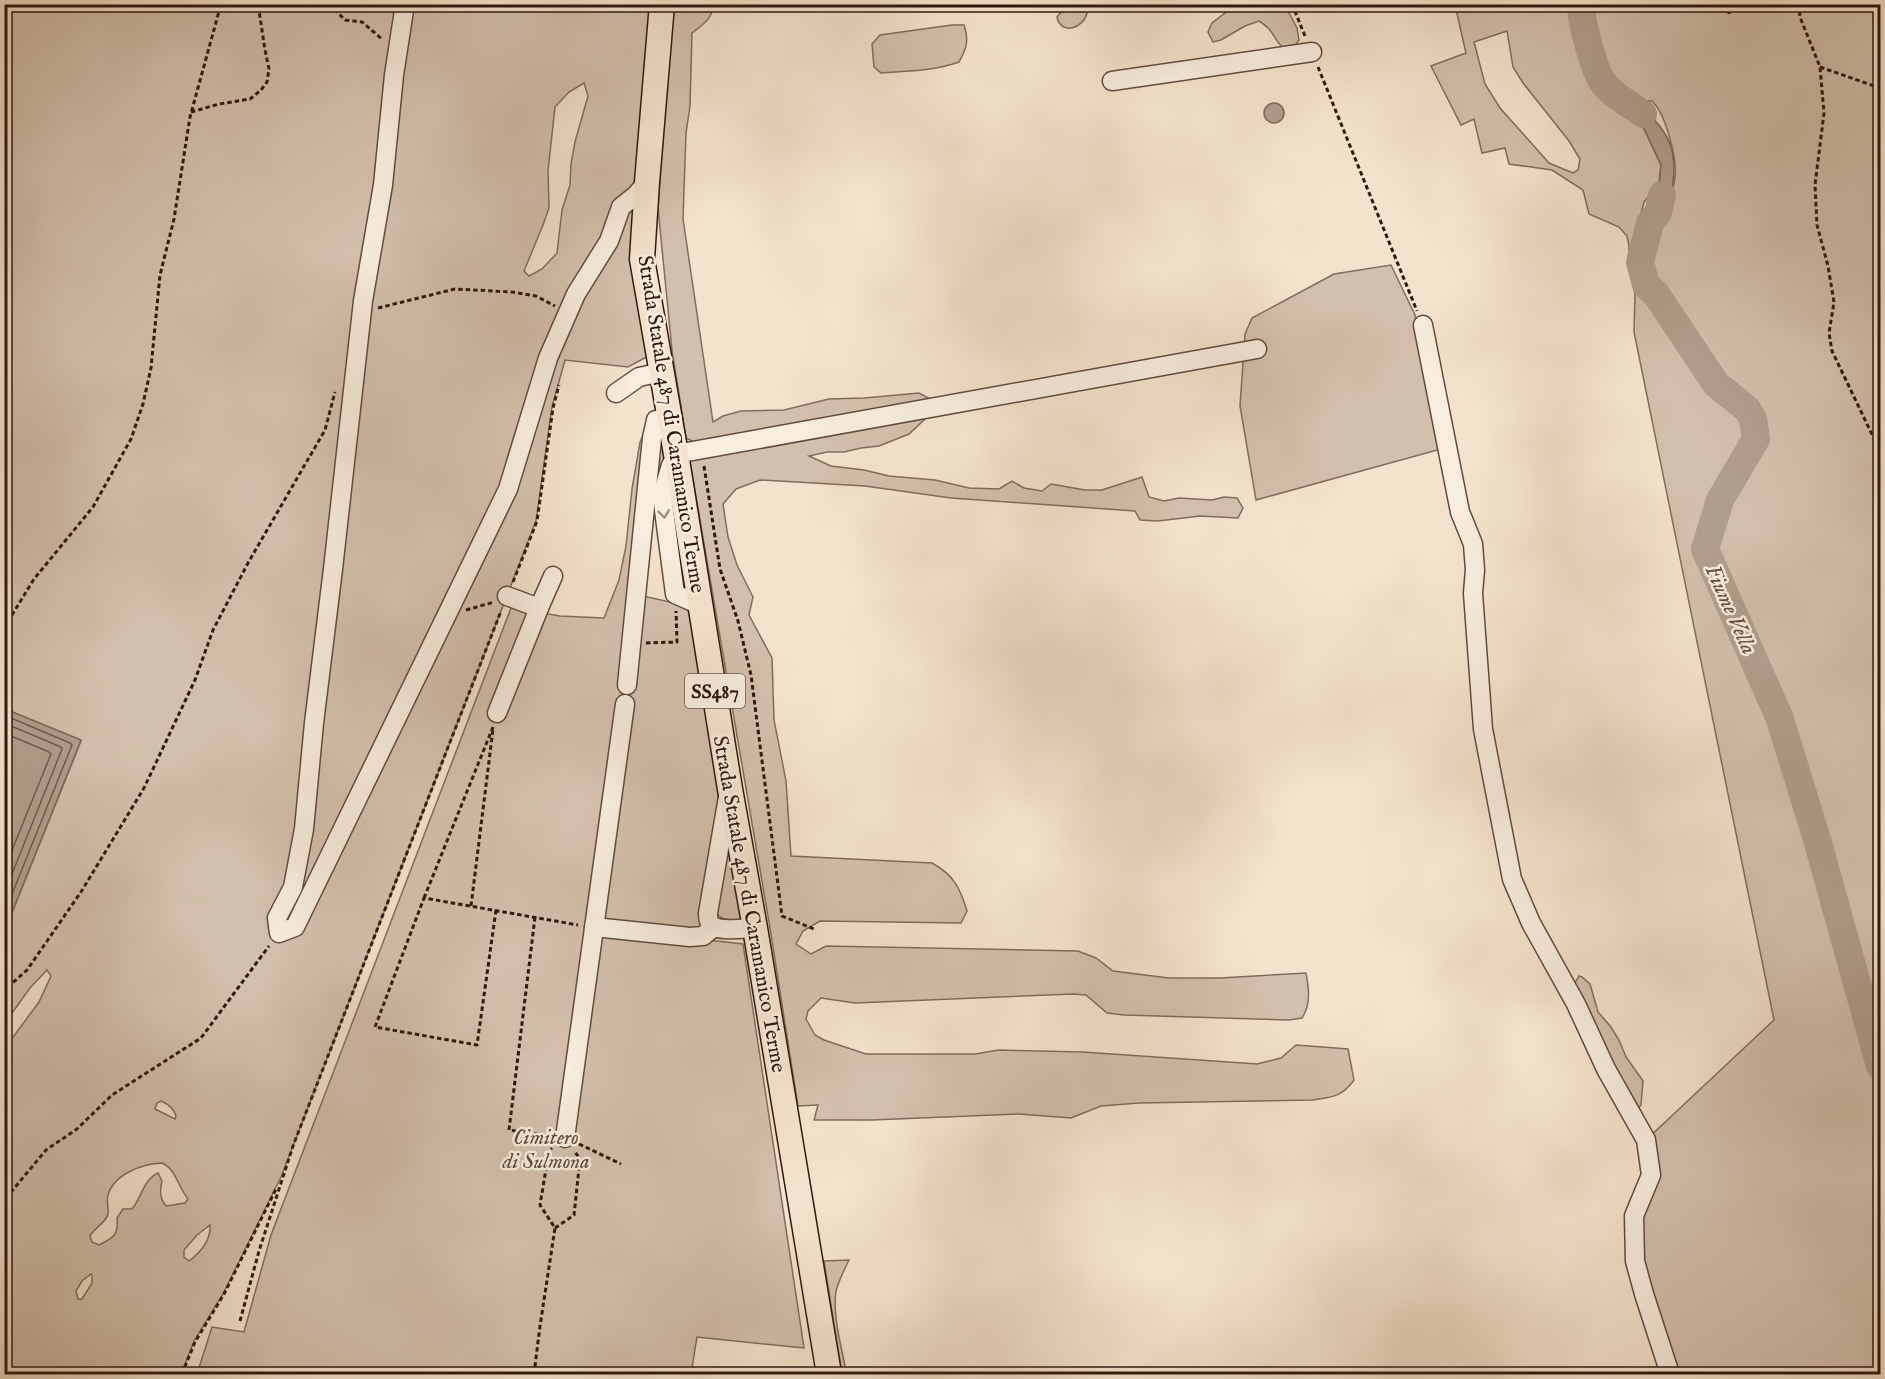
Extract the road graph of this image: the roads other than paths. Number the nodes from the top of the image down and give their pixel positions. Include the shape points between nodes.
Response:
1 (405, 4) edge
2 (662, 4) edge
3 (1312, 52) road end
4 (1112, 81) dead end
5 (647, 182) junction
6 (1423, 325) road end
7 (1257, 349) dead end
8 (662, 372) junction
9 (616, 393) dead end
10 (669, 417) junction
11 (677, 457) junction
12 (553, 576) dead end
13 (505, 601) road end
14 (702, 606) junction
15 (539, 608) junction
16 (627, 685) dead end
17 (625, 704) dead end
18 (497, 712) dead end
19 (730, 789) junction
20 (594, 927) junction
21 (714, 927) junction
22 (755, 928) junction
23 (565, 1138) road end
24 (829, 1374) edge
25 (1670, 1374) edge

1 - 5 street via 383,185 361,312 304,829 293,887 277,918 279,933 295,927 508,489 548,358 570,308 609,241 621,207
2 - 5 main road, Strada Statale 487 di Caramanico Terme / SS487
3 - 4 street
5 - 8 main road, Strada Statale 487 di Caramanico Terme / SS487 via 642,259
6 - 25 street via 1460,512 1473,544 1483,729 1512,879 1531,923 1646,1140 1651,1175 1634,1216 1635,1261
7 - 11 street via 701,449
8 - 9 street via 639,377
8 - 10 main road, Strada Statale 487 di Caramanico Terme / SS487
10 - 11 main road, Strada Statale 487 di Caramanico Terme / SS487
10 - 16 street via 656,420 652,438
11 - 14 main road, Strada Statale 487 di Caramanico Terme / SS487
11 -> 14 street via 662,495 675,594
12 - 15 street
13 - 15 street
14 - 19 main road, Strada Statale 487 di Caramanico Terme / SS487
15 - 18 street
17 - 20 street
19 - 21 street via 708,913
19 - 22 main road, Strada Statale 487 di Caramanico Terme / SS487
20 - 21 street via 690,937 703,936
20 - 23 street
21 - 22 street
22 - 24 main road, Strada Statale 487 di Caramanico Terme / SS487

